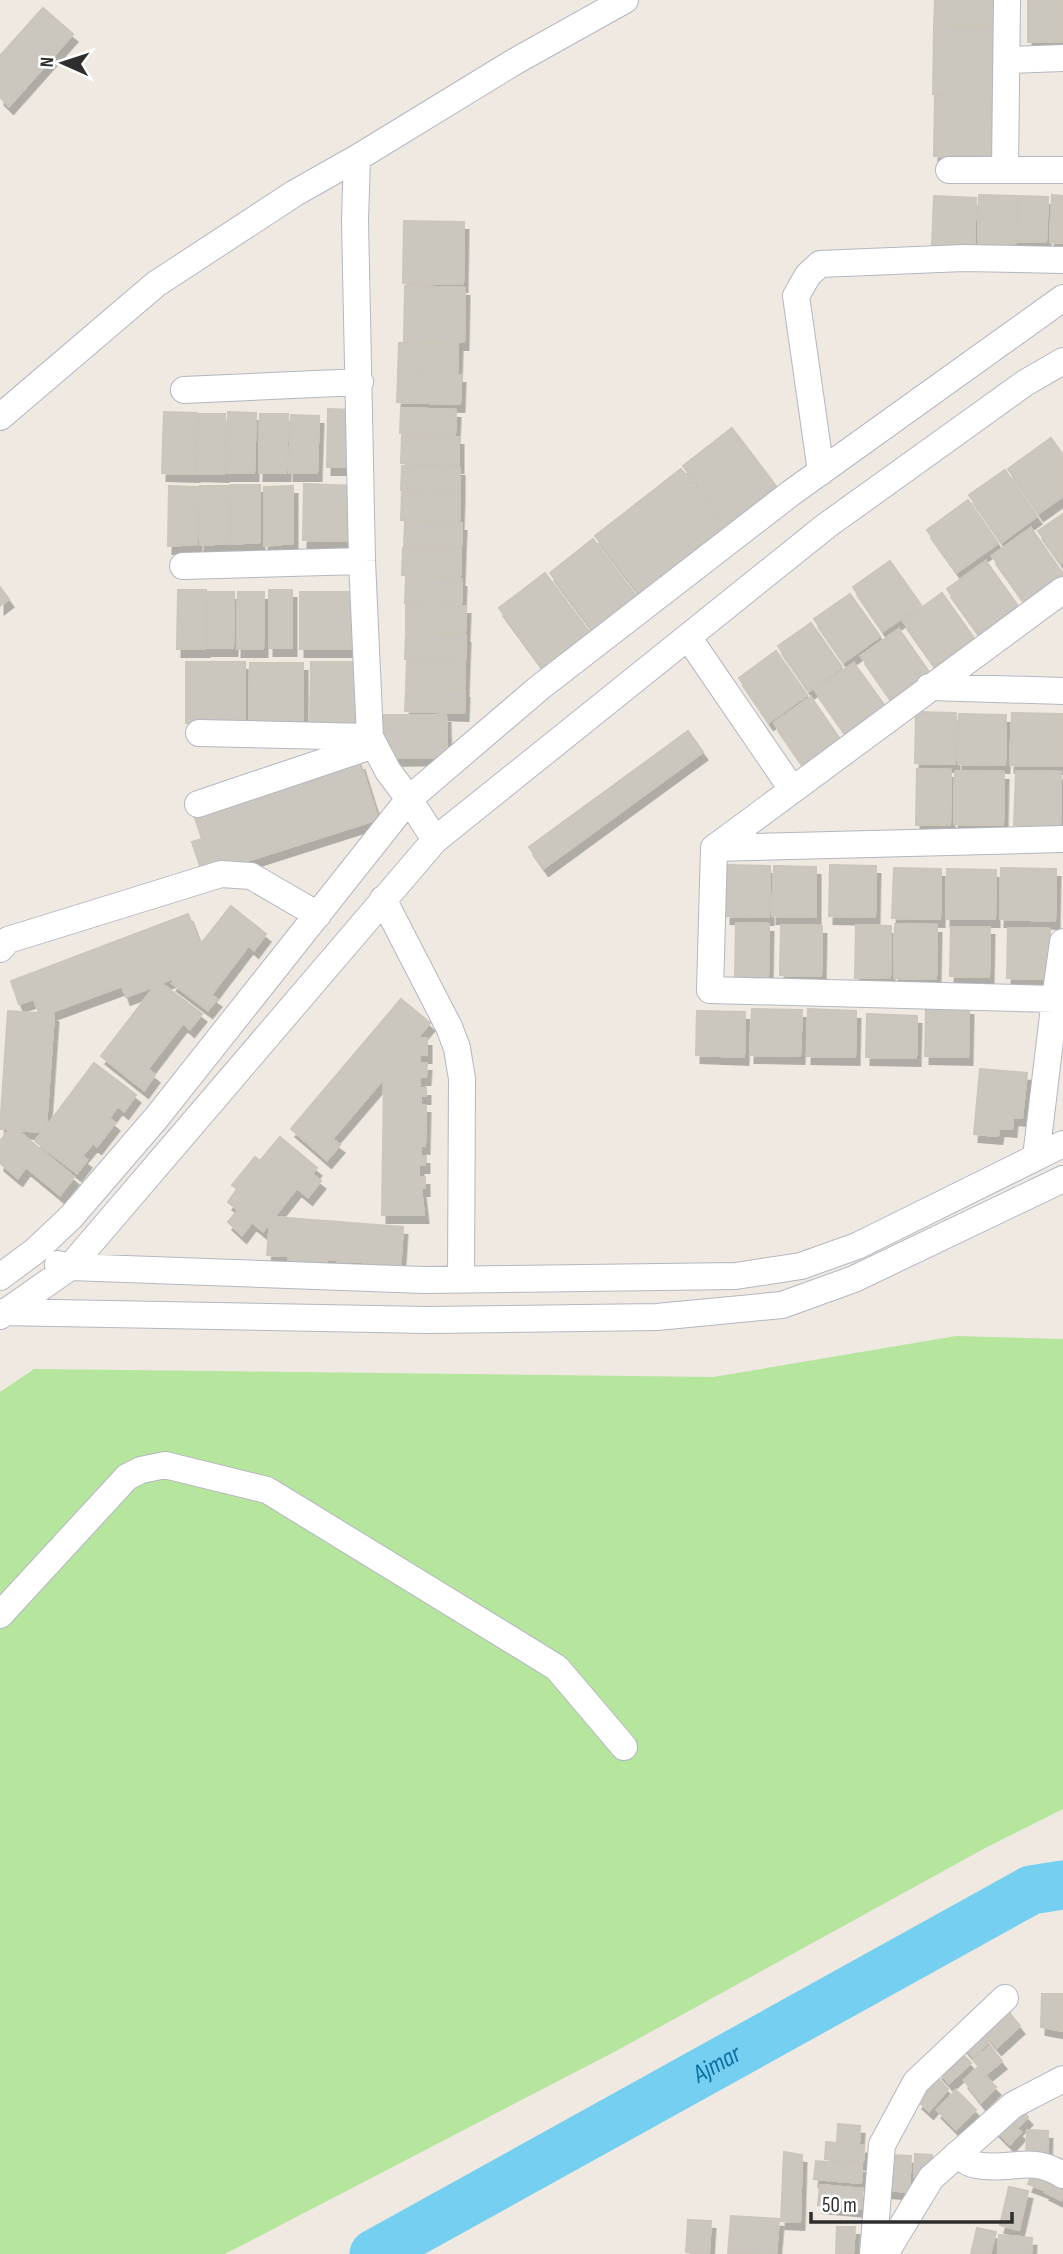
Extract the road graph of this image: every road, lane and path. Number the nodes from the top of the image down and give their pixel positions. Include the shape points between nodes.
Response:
1 (625, 0) edge
2 (1007, 0) edge
3 (1063, 58) edge
4 (1007, 60) junction
5 (357, 158) junction
6 (949, 170) dead end
7 (1005, 170) junction
8 (1063, 170) edge
9 (1063, 260) edge
10 (1063, 298) edge
11 (1063, 361) edge
12 (360, 382) junction
13 (184, 390) dead end
14 (0, 417) edge
15 (821, 472) junction
16 (362, 561) junction
17 (183, 566) dead end
18 (1063, 590) edge
19 (688, 637) junction
20 (929, 687) junction
21 (1063, 691) edge
22 (199, 733) dead end
23 (372, 741) junction
24 (792, 789) junction
25 (409, 799) junction
26 (198, 804) dead end
27 (1063, 839) edge
28 (435, 840) junction
29 (713, 848) junction
30 (383, 898) junction
31 (318, 915) junction
32 (1063, 942) edge
33 (0, 949) edge
34 (1055, 999) junction
35 (1063, 1144) edge
36 (1036, 1157) junction
37 (1063, 1179) edge
38 (27, 1257) junction
39 (70, 1267) junction
40 (0, 1277) edge
41 (461, 1279) junction
42 (1, 1314) edge
43 (0, 1615) edge
44 (624, 1747) dead end
45 (1005, 1998) dead end
46 (1063, 2079) edge
47 (956, 2155) junction
48 (1063, 2175) edge
49 (873, 2254) edge
50 (885, 2254) edge

1 - 5 street
2 - 4 street
3 - 4 street
4 - 7 street
5 - 12 street
5 - 14 street via 156,284
6 - 7 street
7 - 8 street
9 - 15 street via 964,258 820,264 796,296
10 - 15 street
11 - 19 street via 1025,383 826,526
12 - 13 street
12 - 16 street
15 - 25 street via 539,688
16 - 17 street
16 - 23 street
18 - 20 street
19 - 24 street
19 - 28 street
20 - 21 street
20 - 24 street
22 - 23 street
23 - 25 street
23 - 26 street
24 - 29 street
25 - 28 street
25 - 31 street
27 - 29 street
28 - 30 street
29 - 34 street via 710,990
30 - 39 street
30 - 41 street via 457,1048 462,1079
31 - 33 street via 251,876 221,874 8,940
31 - 38 street via 140,1137 71,1217
32 - 34 street
34 - 36 street
35 - 36 street
36 - 41 street via 857,1246 801,1266 736,1276
37 - 42 street via 854,1279 771,1307 657,1317 428,1320
38 - 39 street
38 - 40 street
39 - 41 street
39 - 42 street
43 - 44 street via 127,1477 165,1465 267,1490 541,1658 557,1668
45 - 49 street via 916,2082 881,2145
46 - 47 street via 1013,2105
47 - 48 street via 974,2165 1035,2163
47 - 50 street via 931,2178

